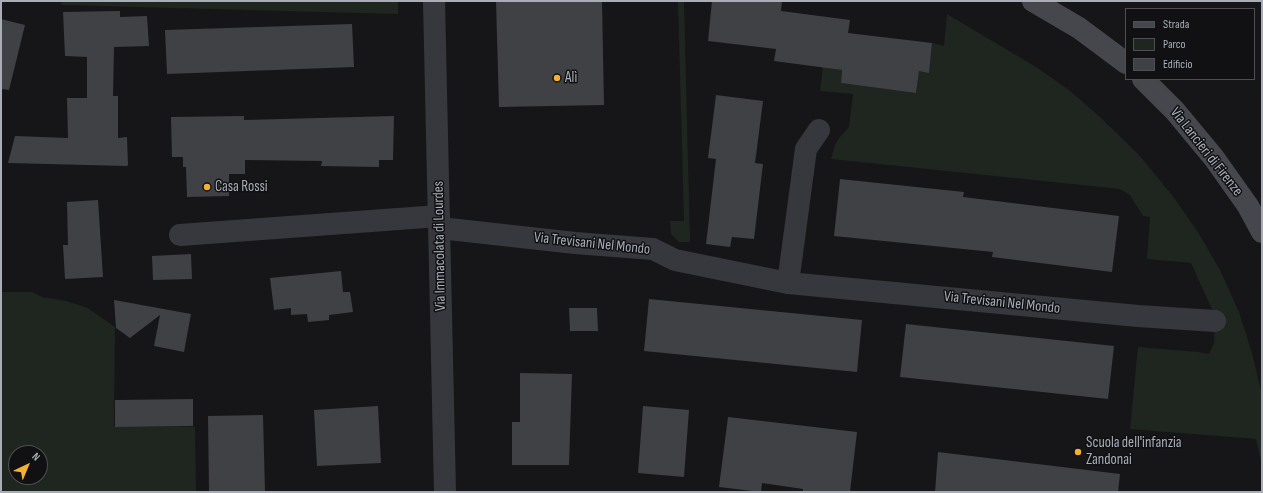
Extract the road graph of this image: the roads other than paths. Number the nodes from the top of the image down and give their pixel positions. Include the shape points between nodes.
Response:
1 (434, 1) edge
2 (1033, 1) edge
3 (1125, 62) edge
4 (1144, 80) edge
5 (819, 130) dead end
6 (439, 222) junction
7 (1262, 232) edge
8 (180, 235) dead end
9 (788, 283) junction
10 (1215, 321) dead end
11 (445, 492) edge

1 - 6 street, Via Immacolata di Lourdes
2 - 3 main road via 1078,28
4 - 7 main road, Via Lancieri di Firenze via 1175,111 1214,158 1248,206
5 - 9 street via 806,149
6 - 8 street, Via Trevisani Nel Mondo
6 - 9 street, Via Trevisani Nel Mondo via 575,243 653,249 675,260
6 - 11 street, Via Immacolata di Lourdes
9 - 10 street, Via Trevisani Nel Mondo

